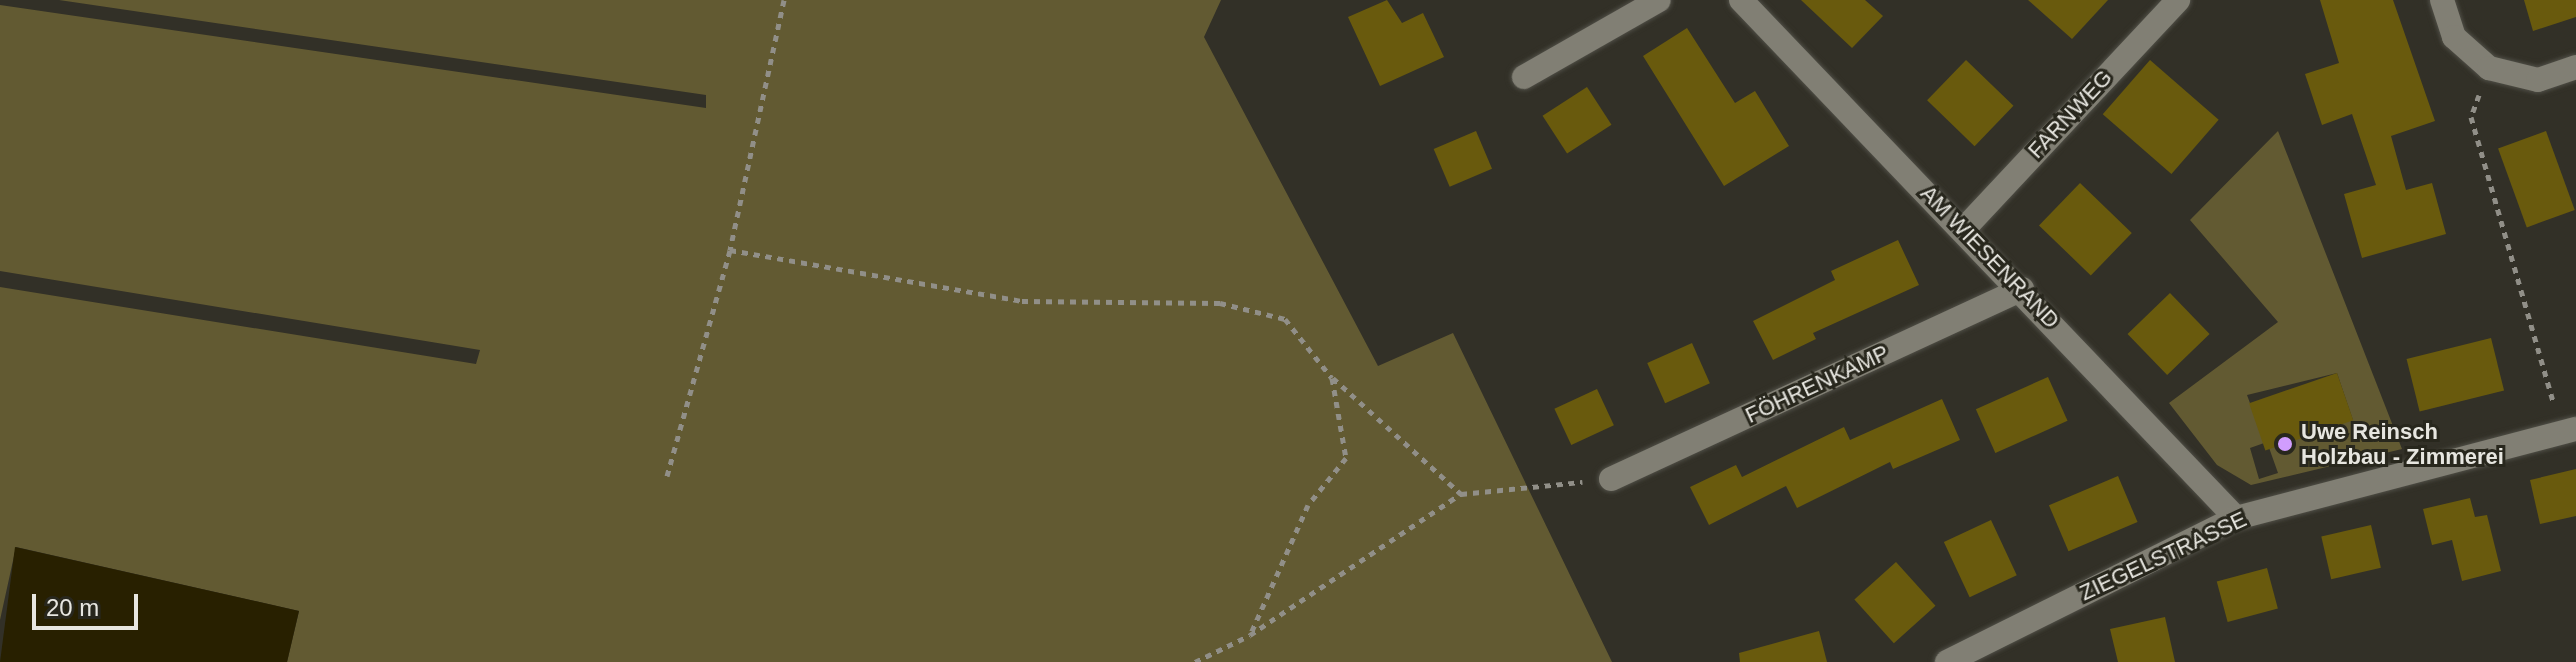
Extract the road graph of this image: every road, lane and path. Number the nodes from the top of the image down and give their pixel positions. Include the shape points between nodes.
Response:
1 (784, 0) edge
2 (1659, 0) edge
3 (1741, 0) edge
4 (2178, 0) edge
5 (2442, 0) edge
6 (2576, 67) edge
7 (2489, 68) junction
8 (1524, 77) dead end
9 (1963, 230) junction
10 (730, 250) junction
11 (2022, 289) junction
12 (1332, 378) junction
13 (2569, 430) edge
14 (667, 476) dead end
15 (1611, 479) joint
16 (1461, 494) junction
17 (2236, 518) junction
18 (1250, 635) junction
19 (1195, 662) edge
20 (1947, 662) edge

1 - 10 path
2 - 8 street
3 - 9 street, AM WIESENRAND
4 - 9 street, FARNWEG
5 - 7 street via 2454,37
6 - 7 street via 2538,80
7 - 13 path via 2471,117
9 - 11 street, AM WIESENRAND
10 - 12 path via 1022,301 1220,303 1285,319
10 - 14 path
11 - 15 street, FÖHRENKAMP
11 - 17 street, AM WIESENRAND
12 - 16 path
12 - 18 path via 1346,458 1308,505
13 - 17 street, ZIEGELSTRASSE
15 - 16 path
16 - 18 path
17 - 20 street, ZIEGELSTRASSE
18 - 19 path

